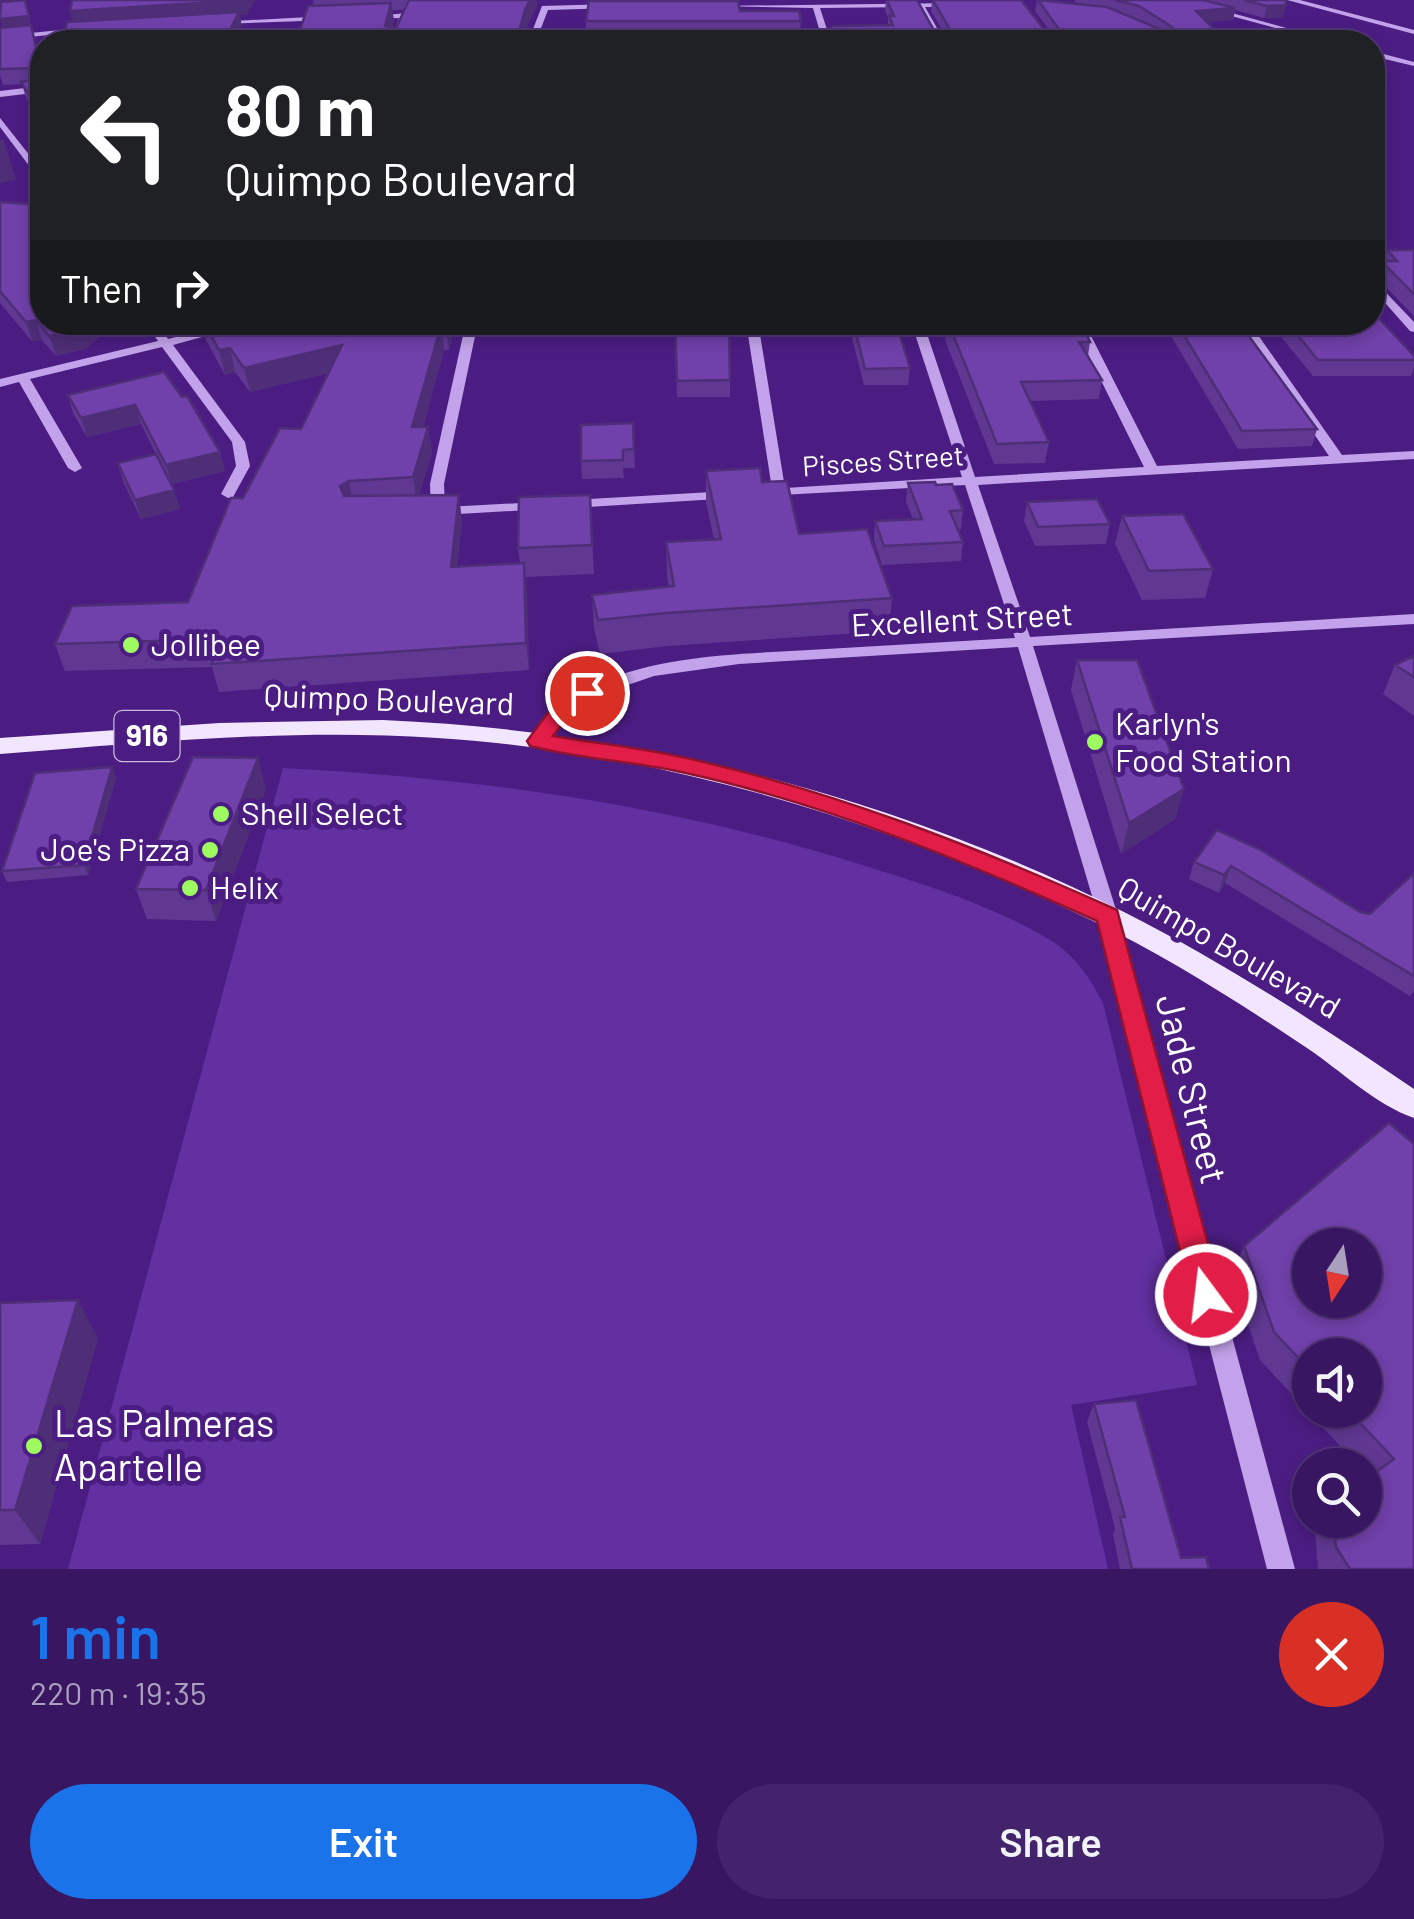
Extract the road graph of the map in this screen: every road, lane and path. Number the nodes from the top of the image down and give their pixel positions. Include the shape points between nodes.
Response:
1 (1176, 0) edge
2 (1291, 0) edge
3 (972, 5) edge
4 (626, 6) edge
5 (702, 6) edge
6 (816, 6) junction
7 (921, 6) junction
8 (348, 17) edge
9 (366, 17) edge
10 (198, 22) edge
11 (102, 28) edge
12 (82, 30) edge
13 (398, 30) edge
14 (535, 30) edge
15 (823, 30) edge
16 (934, 30) edge
17 (1289, 30) edge
18 (1414, 32) edge
19 (30, 35) edge
20 (0, 38) edge
21 (1385, 56) edge
22 (1414, 64) edge
23 (30, 90) edge
24 (0, 94) edge
25 (0, 120) edge
26 (30, 161) edge
27 (1385, 296) edge
28 (1414, 329) edge
29 (159, 335) edge
30 (201, 335) edge
31 (469, 335) edge
32 (754, 335) edge
33 (920, 335) edge
34 (1084, 335) edge
35 (1252, 335) edge
36 (166, 344) junction
37 (23, 378) junction
38 (0, 383) edge
39 (1414, 454) edge
40 (1337, 458) junction
41 (75, 468) dead end
42 (1152, 470) junction
43 (969, 480) junction
44 (779, 492) junction
45 (228, 494) dead end
46 (438, 511) junction
47 (421, 512) edge
48 (1414, 619) edge
49 (1026, 645) junction
50 (538, 741) junction
51 (0, 746) edge
52 (1108, 916) junction
53 (1414, 1104) edge
54 (1281, 1569) edge

1 - 17 street
2 - 18 street
3 - 7 street
4 - 14 street via 550,6
5 - 6 street
6 - 7 street
6 - 15 street
7 - 16 street
8 - 10 street
9 - 13 street via 404,15
11 - 12 street
19 - 20 street
21 - 22 street
23 - 24 street
25 - 26 street
27 - 28 street
29 - 36 street
30 - 36 street
31 - 46 street via 437,484
32 - 44 street
33 - 43 street, Jade Street
34 - 42 street
35 - 40 street
36 - 37 street
36 - 45 street via 244,454
37 - 38 street
37 - 41 street
39 - 40 street, Pisces Street
40 - 42 street, Pisces Street
42 - 43 street, Pisces Street
43 - 44 street, Pisces Street
43 - 49 street, Jade Street
44 - 46 street, Pisces Street
46 - 47 street, Pisces Street
48 - 49 street, Excellent Street
49 - 50 street, Excellent Street via 740,660 639,673 587,693 558,714
49 - 52 street, Jade Street
50 - 51 main road, Quimpo Boulevard / 916 via 294,726
50 - 52 main road, Quimpo Boulevard / 916 via 682,764 829,805 994,864
52 - 53 main road, Quimpo Boulevard / 916 via 1275,1011
52 - 54 street, Jade Street

